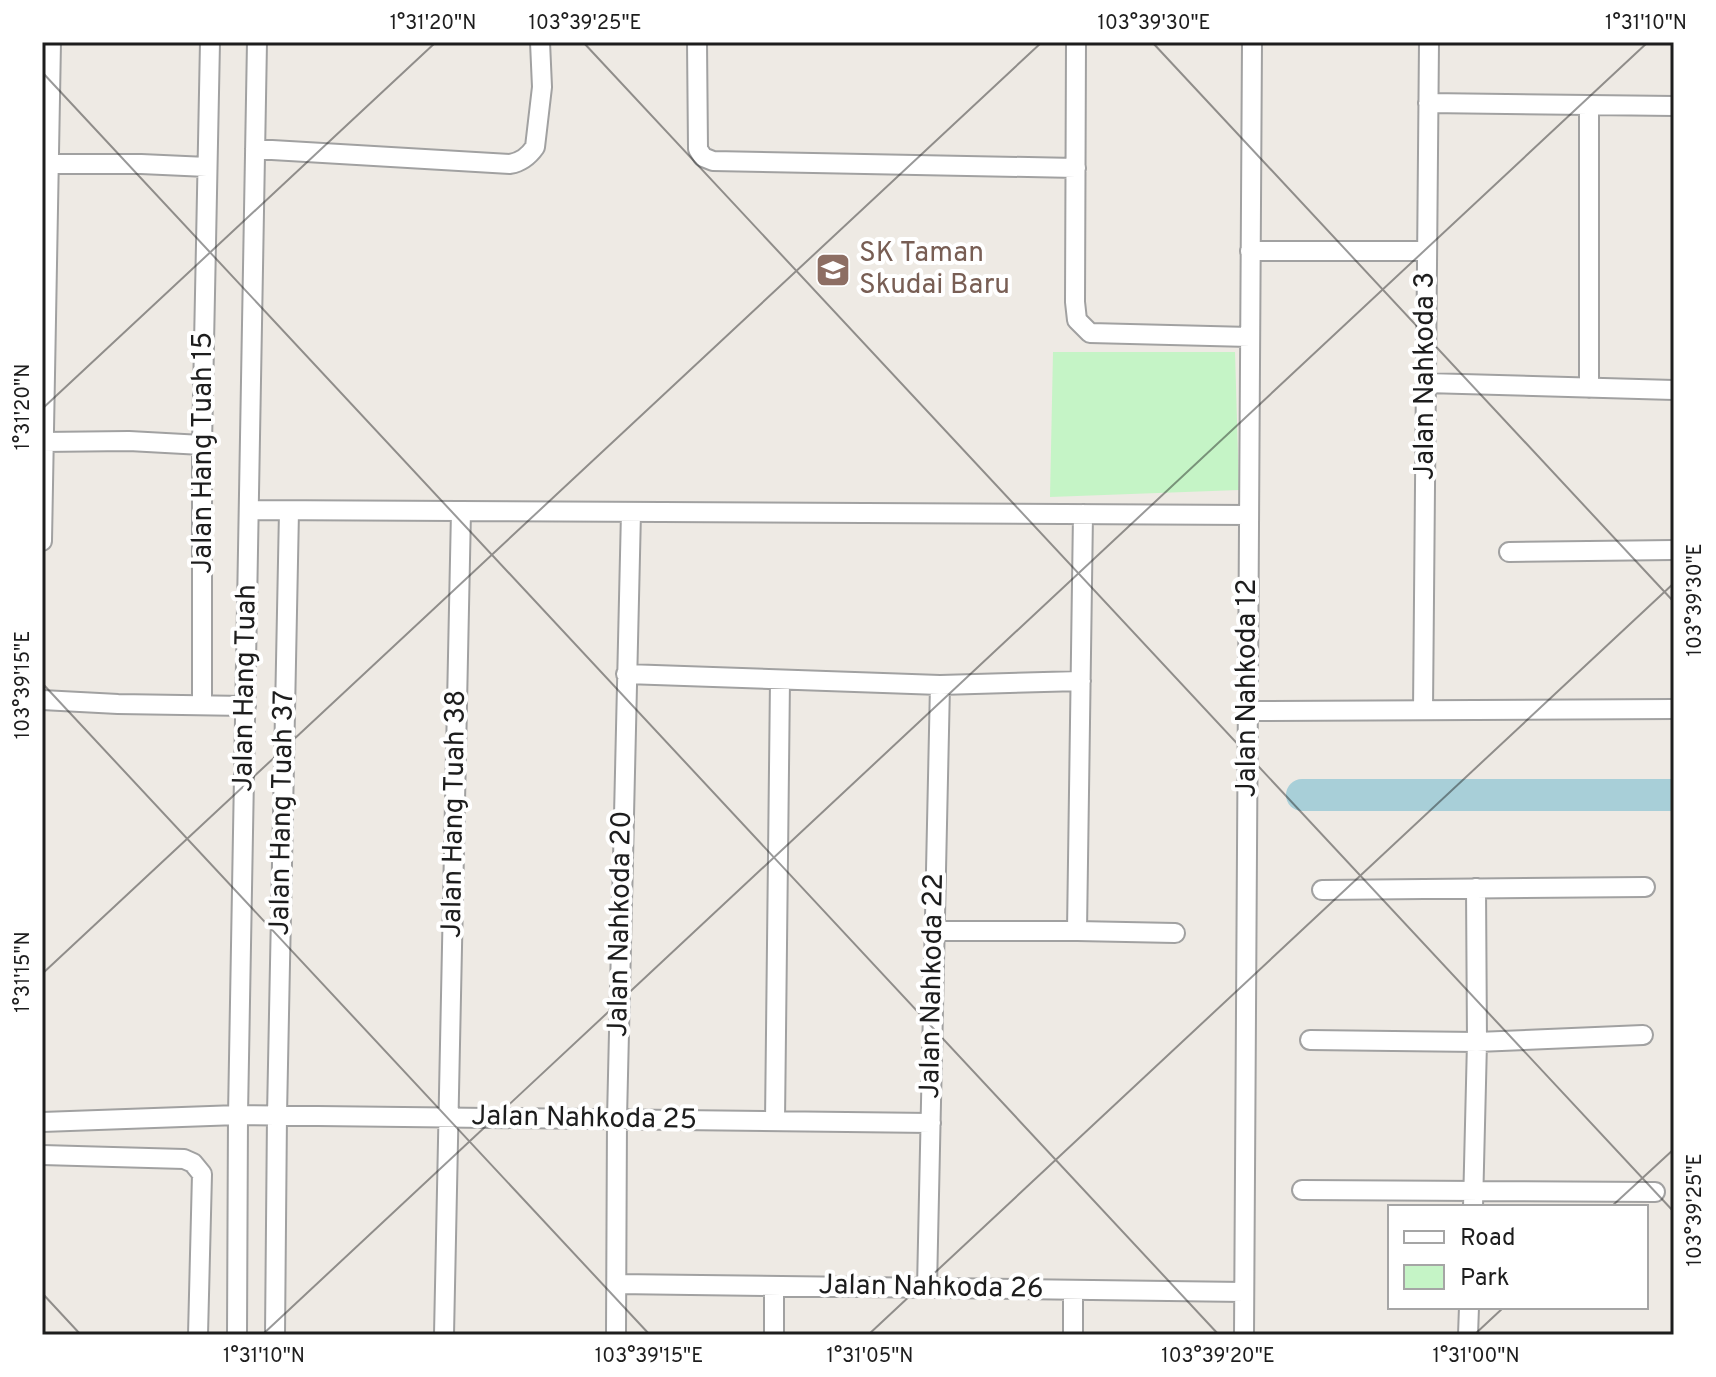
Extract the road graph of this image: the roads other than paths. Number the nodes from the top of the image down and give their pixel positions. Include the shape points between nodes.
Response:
1 (210, 42) edge
2 (257, 42) edge
3 (540, 42) edge
4 (697, 42) edge
5 (1076, 42) edge
6 (1252, 42) edge
7 (1429, 42) edge
8 (48, 52) edge
9 (1428, 103) junction
10 (1589, 105) junction
11 (1674, 106) edge
12 (255, 149) junction
13 (49, 164) junction
14 (207, 167) junction
15 (1076, 168) junction
16 (45, 184) edge
17 (1250, 251) junction
18 (1427, 251) junction
19 (44, 310) edge
20 (1250, 337) junction
21 (1426, 383) junction
22 (1589, 388) junction
23 (1674, 390) edge
24 (43, 442) edge
25 (202, 445) junction
26 (250, 510) junction
27 (289, 511) junction
28 (461, 511) junction
29 (631, 512) junction
30 (1083, 514) junction
31 (1249, 515) junction
32 (42, 541) edge
33 (1674, 550) edge
34 (1509, 552) dead end
35 (626, 674) junction
36 (780, 680) junction
37 (1081, 681) junction
38 (940, 685) junction
39 (42, 700) edge
40 (202, 704) junction
41 (246, 706) junction
42 (1674, 709) edge
43 (1423, 710) junction
44 (1248, 711) junction
45 (1645, 887) dead end
46 (1476, 888) junction
47 (1322, 890) dead end
48 (935, 931) junction
49 (1077, 931) junction
50 (1175, 933) dead end
51 (1643, 1035) dead end
52 (1310, 1040) dead end
53 (1477, 1042) junction
54 (238, 1115) junction
55 (277, 1115) junction
56 (449, 1117) junction
57 (617, 1119) junction
58 (775, 1121) junction
59 (42, 1122) edge
60 (931, 1123) junction
61 (42, 1155) edge
62 (1302, 1190) dead end
63 (1655, 1192) dead end
64 (1473, 1200) edge
65 (617, 1284) junction
66 (774, 1286) junction
67 (927, 1288) junction
68 (1073, 1290) junction
69 (1244, 1292) junction
70 (1469, 1309) edge
71 (198, 1335) edge
72 (237, 1335) edge
73 (275, 1335) edge
74 (444, 1335) edge
75 (616, 1335) edge
76 (774, 1335) edge
77 (1073, 1335) edge
78 (1244, 1335) edge
79 (1468, 1335) edge

1 - 14 street, Jalan Hang Tuah 15
2 - 12 street, Jalan Hang Tuah
3 - 12 street via 542,87 535,147 519,162
4 - 15 street via 698,149 713,161
5 - 15 street
6 - 17 street, Jalan Nahkoda 12
7 - 9 street, Jalan Nahkoda 3
8 - 13 street
9 - 10 street
9 - 18 street, Jalan Nahkoda 3
10 - 11 street
10 - 22 street
12 - 26 street, Jalan Hang Tuah
13 - 14 street
13 - 16 street
14 - 25 street, Jalan Hang Tuah 15
15 - 20 street via 1075,302 1077,320 1090,333
16 - 19 street
17 - 18 street
17 - 20 street, Jalan Nahkoda 12
18 - 21 street, Jalan Nahkoda 3
19 - 24 street
20 - 31 street, Jalan Nahkoda 12
21 - 22 street
21 - 43 street, Jalan Nahkoda 3
22 - 23 street
24 - 25 street
24 - 32 street
25 - 40 street, Jalan Hang Tuah 15
26 - 27 street
26 - 41 street, Jalan Hang Tuah
27 - 28 street
27 - 55 street, Jalan Hang Tuah 37
28 - 29 street
28 - 56 street, Jalan Hang Tuah 38
29 - 30 street
29 - 35 street, Jalan Nahkoda 20
30 - 31 street
30 - 37 street
31 - 44 street, Jalan Nahkoda 12
33 - 34 street
35 - 36 street
35 - 57 street, Jalan Nahkoda 20
36 - 38 street
36 - 58 street
37 - 38 street
37 - 49 street
38 - 48 street, Jalan Nahkoda 22
39 - 40 street
40 - 41 street
41 - 54 street, Jalan Hang Tuah
42 - 43 street
43 - 44 street
44 - 69 street, Jalan Nahkoda 12
45 - 46 street
46 - 47 street
46 - 53 street
48 - 49 street
48 - 60 street, Jalan Nahkoda 22
49 - 50 street
51 - 53 street
52 - 53 street
53 - 64 street
54 - 55 street, Jalan Nahkoda 25
54 - 59 street, Jalan Nahkoda 25
54 - 72 street, Jalan Hang Tuah
55 - 56 street, Jalan Nahkoda 25
55 - 73 street, Jalan Hang Tuah 37
56 - 57 street, Jalan Nahkoda 25
56 - 74 street, Jalan Hang Tuah 38
57 - 58 street, Jalan Nahkoda 25
57 - 65 street, Jalan Nahkoda 20
58 - 60 street, Jalan Nahkoda 25
60 - 67 street, Jalan Nahkoda 22
61 - 71 street via 193,1163 202,1174
62 - 64 street
63 - 64 street
65 - 66 street, Jalan Nahkoda 26
65 - 75 street, Jalan Nahkoda 20
66 - 67 street, Jalan Nahkoda 26
66 - 76 street
67 - 68 street, Jalan Nahkoda 26
68 - 69 street, Jalan Nahkoda 26
68 - 77 street
69 - 78 street, Jalan Nahkoda 12
70 - 79 street

